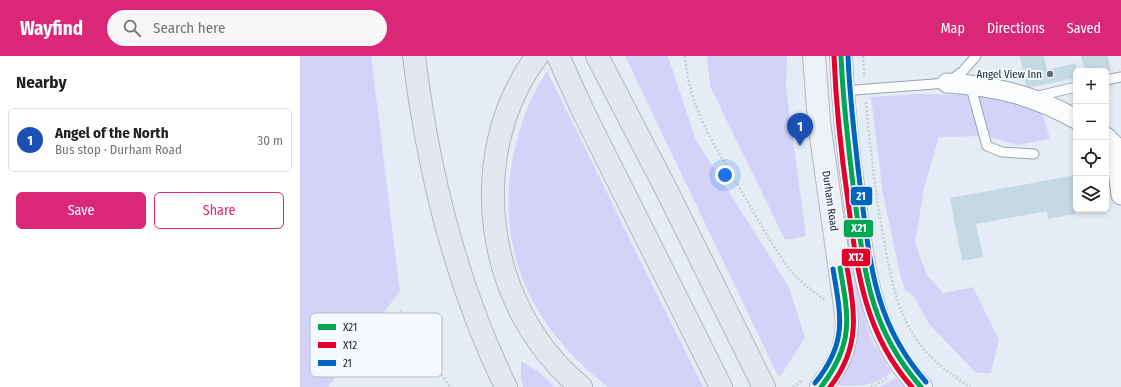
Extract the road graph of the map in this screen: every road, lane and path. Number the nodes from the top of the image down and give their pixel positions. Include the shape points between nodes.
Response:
1 (414, 56) edge
2 (537, 56) edge
3 (558, 56) edge
4 (685, 56) edge
5 (814, 56) edge
6 (841, 56) edge
7 (863, 56) edge
8 (976, 56) edge
9 (602, 66) edge
10 (1121, 77) edge
11 (1109, 79) edge
12 (946, 83) junction
13 (970, 84) junction
14 (1073, 88) edge
15 (865, 90) junction
16 (842, 91) junction
17 (1031, 98) junction
18 (1073, 118) edge
19 (1109, 140) edge
20 (1034, 154) dead end
21 (1121, 195) edge
22 (828, 302) dead end
23 (442, 375) edge
24 (894, 375) dead end
25 (450, 387) edge
26 (506, 387) edge
27 (581, 387) edge
28 (721, 387) edge
29 (764, 387) edge
30 (821, 387) edge
31 (871, 387) edge
32 (921, 387) edge
33 (970, 387) edge

1 - 26 highway via 436,189 452,247 471,306
2 - 27 highway via 520,83 499,139 493,176 494,228 508,286 521,313 536,339
3 - 28 highway
4 - 22 path via 698,115 707,133 753,212 791,270 805,285
5 - 30 main road, Durham Road via 819,122 847,321 847,336 841,358
6 - 16 main road
7 - 15 path
8 - 12 lane via 963,71
9 - 29 highway
10 - 11 lane
12 - 13 street
12 - 15 lane
13 - 17 street via 1002,89
13 - 20 lane via 987,146 1002,152
14 - 17 lane
15 - 16 lane
15 - 33 path via 877,202 895,292 904,316 924,350
16 - 32 main road via 846,141 871,300 892,348
17 - 18 street
19 - 21 street via 1115,146
23 - 25 path
24 - 31 path

